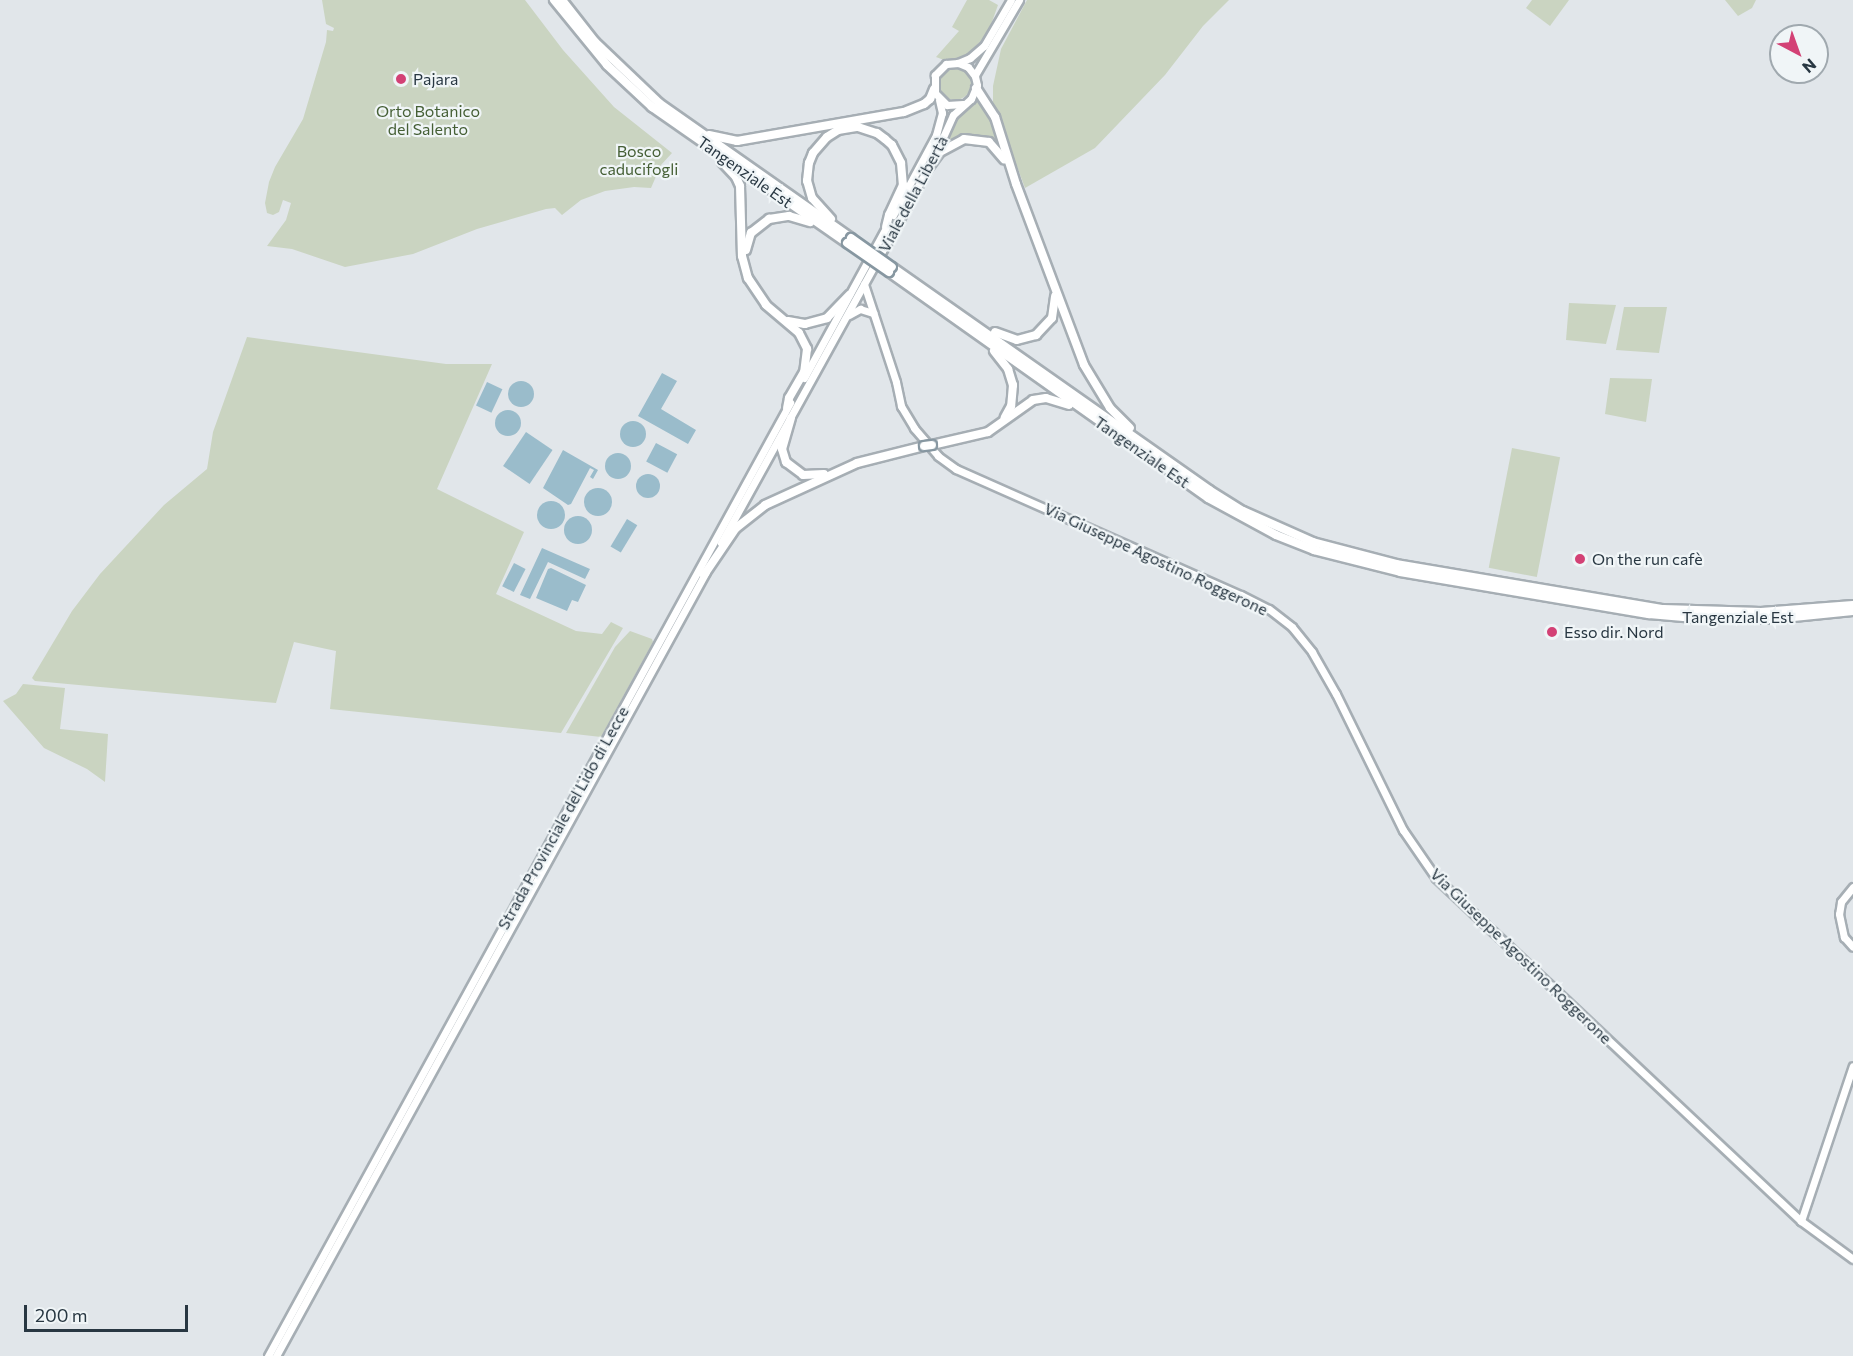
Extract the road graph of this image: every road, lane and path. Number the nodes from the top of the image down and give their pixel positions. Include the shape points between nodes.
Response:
1 (554, 0) edge
2 (562, 0) edge
3 (1010, 0) edge
4 (1019, 0) edge
5 (609, 62) junction
6 (958, 63) junction
7 (975, 76) junction
8 (633, 86) junction
9 (976, 88) junction
10 (935, 93) junction
11 (659, 103) junction
12 (963, 105) junction
13 (682, 129) junction
14 (929, 167) junction
15 (1016, 184) junction
16 (886, 227) junction
17 (849, 241) junction
18 (880, 263) junction
19 (746, 271) junction
20 (1050, 276) junction
21 (861, 282) junction
22 (849, 295) junction
23 (873, 313) junction
24 (957, 315) junction
25 (846, 316) junction
26 (785, 320) junction
27 (787, 408) junction
28 (791, 418) junction
29 (1106, 426) junction
30 (995, 428) junction
31 (1161, 456) junction
32 (836, 472) junction
33 (704, 575) junction
34 (1853, 603) edge
35 (1853, 613) edge
36 (1853, 887) edge
37 (1852, 947) edge
38 (1853, 1066) edge
39 (1801, 1221) junction
40 (1853, 1259) edge
41 (268, 1356) edge
42 (276, 1356) edge

1 - 5 highway, Tangenziale Est
2 - 5 highway, Tangenziale Est
3 - 6 main road via 979,51
4 - 7 main road
5 - 8 highway, Tangenziale Est
6 - 7 main road
6 - 10 main road via 940,69 934,78
7 - 9 main road
8 - 11 highway, Tangenziale Est
8 - 13 highway, Tangenziale Est
9 - 12 main road, Viale della Libertà
9 - 15 highway via 995,117
10 - 11 highway via 910,111 737,141 712,136
10 - 12 main road via 947,105
10 - 16 main road, Viale della Libertà via 942,113 936,135
11 - 17 highway, Tangenziale Est
12 - 14 main road, Viale della Libertà via 953,115
13 - 17 highway, Tangenziale Est
13 - 19 highway via 736,177 742,195 742,256
14 - 15 highway via 940,152 955,142 982,140 1001,153
14 - 21 main road, Viale della Libertà
15 - 20 highway
16 - 17 highway via 903,185 902,163 892,145 877,133 847,128 827,137 813,153 807,181 818,207
16 - 21 main road, Viale della Libertà
17 - 18 highway, bridge
17 - 18 highway, bridge
17 - 19 highway via 804,218 778,217 760,224 752,233 746,250
18 - 24 highway, Tangenziale Est, bridge
19 - 26 highway via 759,296
20 - 24 highway via 1055,312 1048,324 1030,338 1005,337
20 - 31 highway via 1092,382 1117,416
21 - 22 main road, Strada Provinciale del Lido di Lecce
21 - 23 main road, Via Giuseppe Agostino Roggerone
21 - 25 main road, Strada Provinciale del Lido di Lecce
22 - 26 highway via 827,318 815,323
22 - 27 main road, Strada Provinciale del Lido di Lecce
23 - 25 main road via 860,309
23 - 39 main road, Via Giuseppe Agostino Roggerone via 907,419 947,464 1241,595 1269,609 1292,627 1312,652 1403,830 1436,878
24 - 29 highway, Tangenziale Est
24 - 30 highway via 999,355 1012,377 1011,406
24 - 31 highway, Tangenziale Est
25 - 28 main road, Strada Provinciale del Lido di Lecce
26 - 27 highway via 800,333 808,356
27 - 41 main road, Strada Provinciale del Lido di Lecce
28 - 32 highway via 782,449 786,462 810,476
28 - 33 main road, Strada Provinciale del Lido di Lecce
29 - 30 highway via 1060,400 1046,398 1026,404
29 - 35 highway, Tangenziale Est via 1240,518 1314,550 1359,563 1649,614 1706,619
30 - 32 highway via 980,436 877,457
31 - 34 highway, Tangenziale Est via 1243,511 1313,542 1358,556 1663,609 1761,612
32 - 33 highway via 753,513 731,535
33 - 42 main road, Strada Provinciale del Lido di Lecce
36 - 37 main road via 1841,902 1839,914 1840,927
38 - 39 main road
39 - 40 main road, Via Giuseppe Agostino Roggerone

